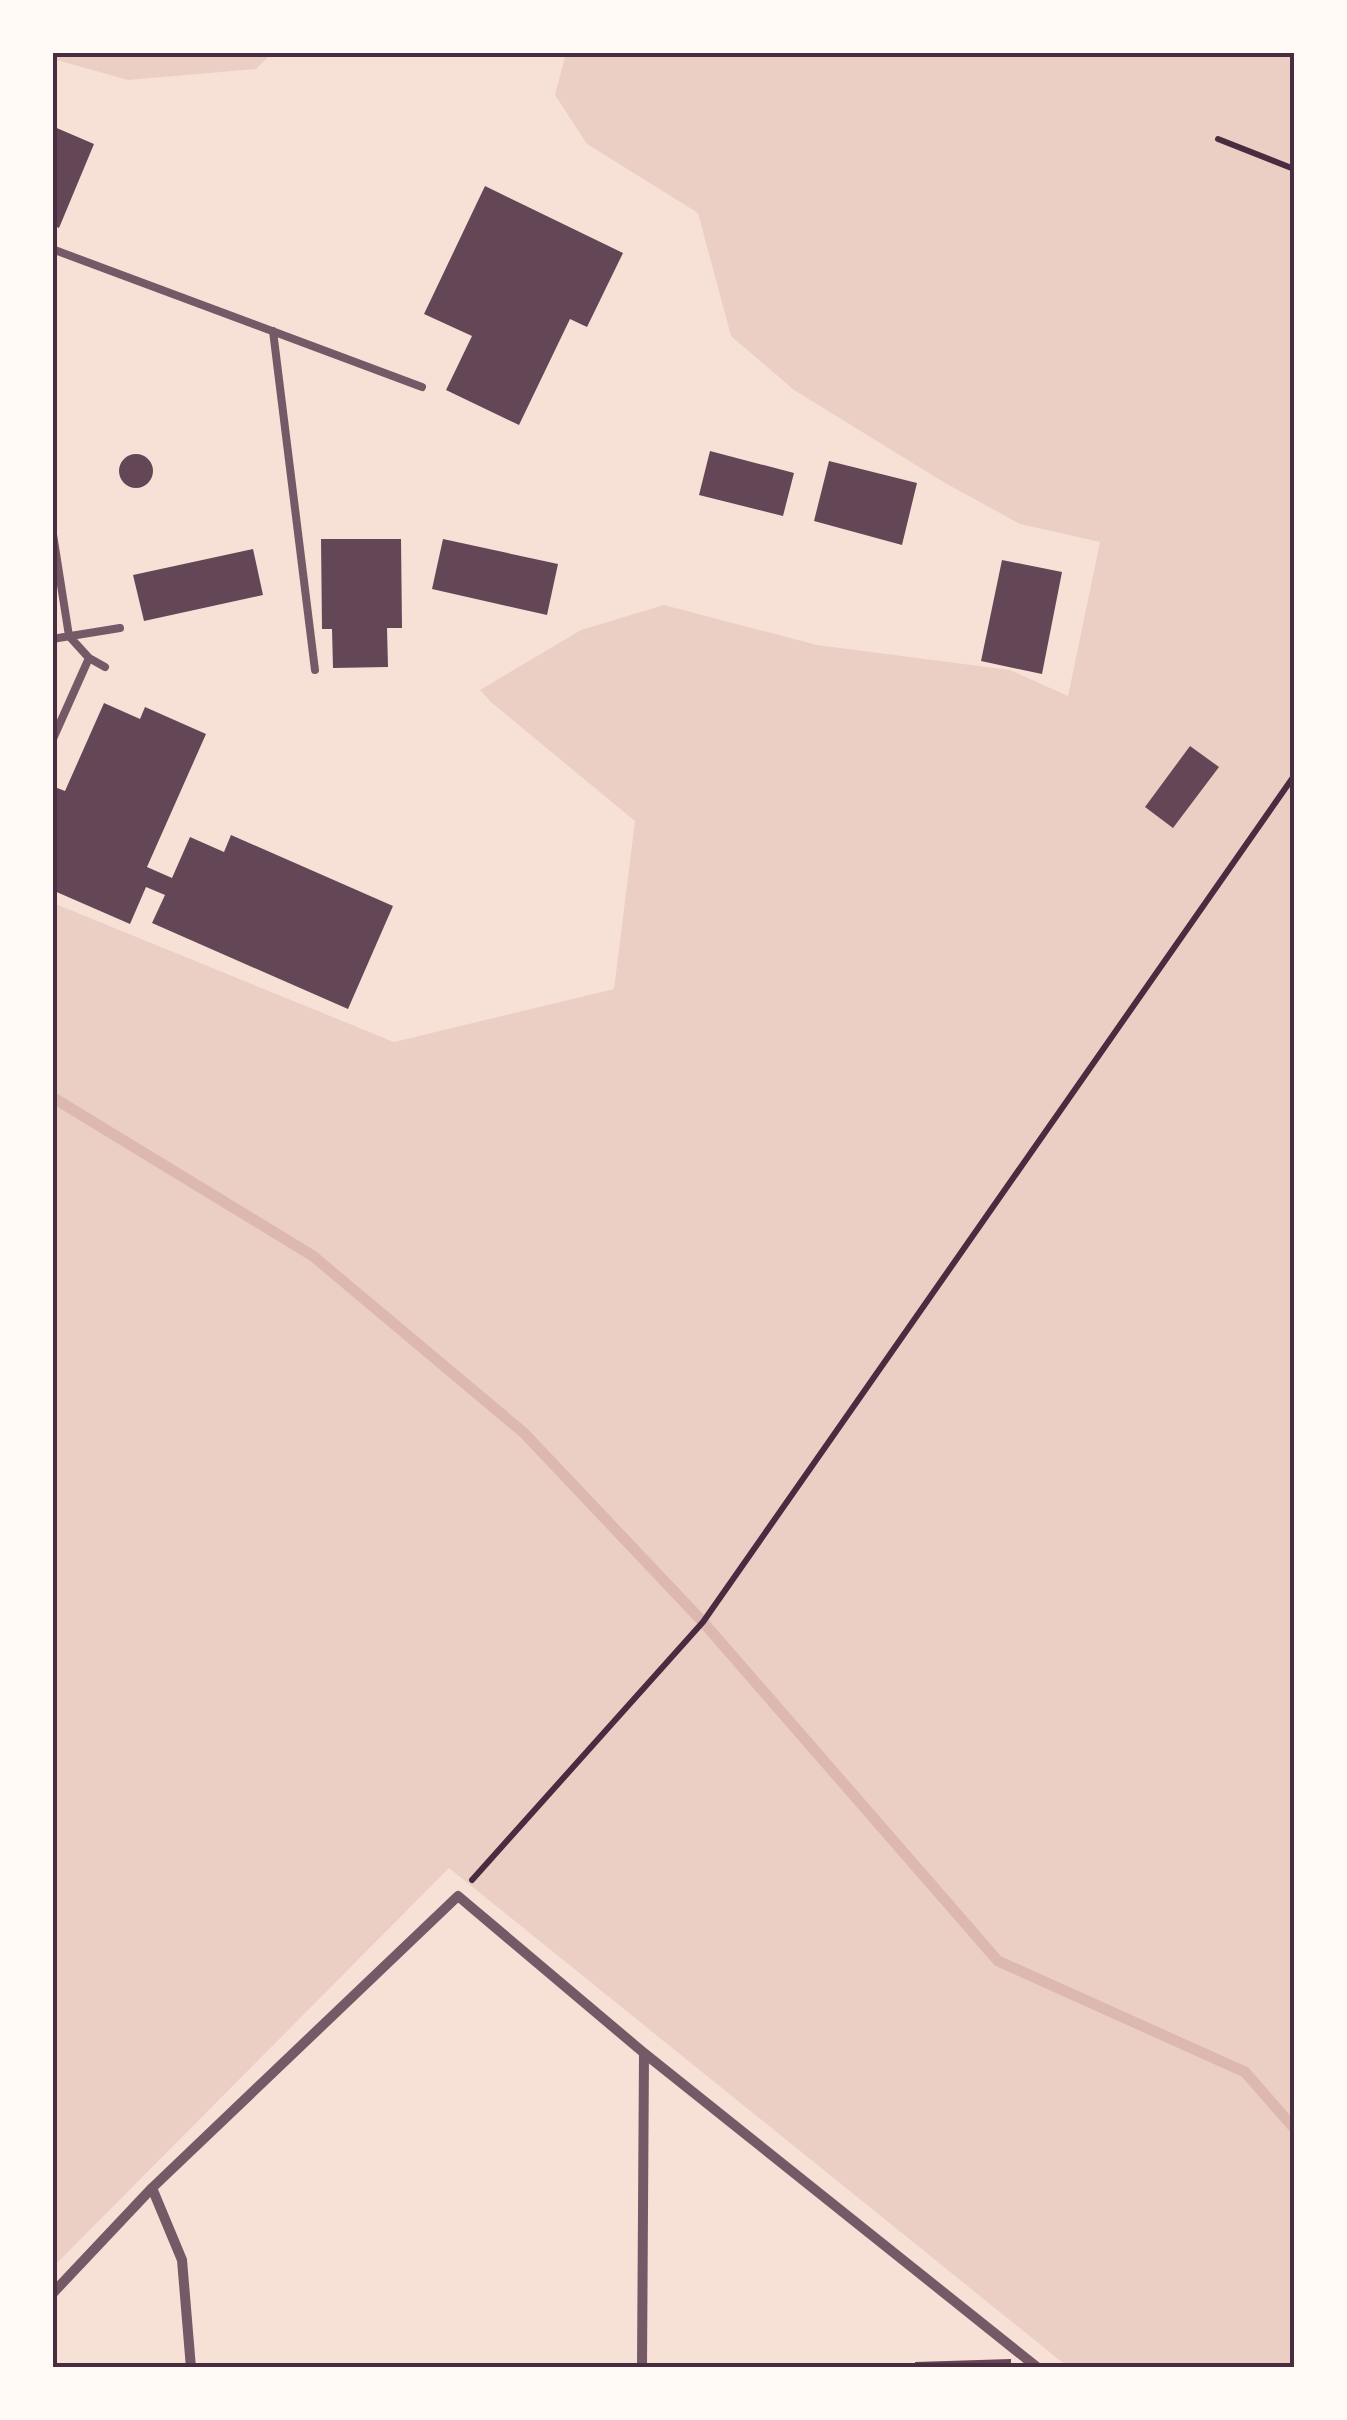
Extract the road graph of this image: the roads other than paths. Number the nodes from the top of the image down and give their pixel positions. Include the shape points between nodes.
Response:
1 (52, 250) edge
2 (273, 331) junction
3 (422, 387) dead end
4 (52, 528) edge
5 (54, 547) edge
6 (120, 628) dead end
7 (69, 636) junction
8 (52, 639) edge
9 (89, 658) junction
10 (104, 667) dead end
11 (315, 670) dead end
12 (52, 741) edge
13 (644, 2053) junction
14 (152, 2188) junction
15 (52, 2294) edge
16 (191, 2368) edge
17 (642, 2368) edge
18 (1038, 2368) edge

1 - 2 lane
2 - 3 lane
2 - 11 lane
4 - 5 lane
5 - 7 lane
6 - 7 lane
7 - 8 lane
7 - 9 lane
9 - 10 lane
9 - 12 lane
13 - 14 street via 458,1896
13 - 17 street
13 - 18 street
14 - 15 street
14 - 16 street via 182,2260

